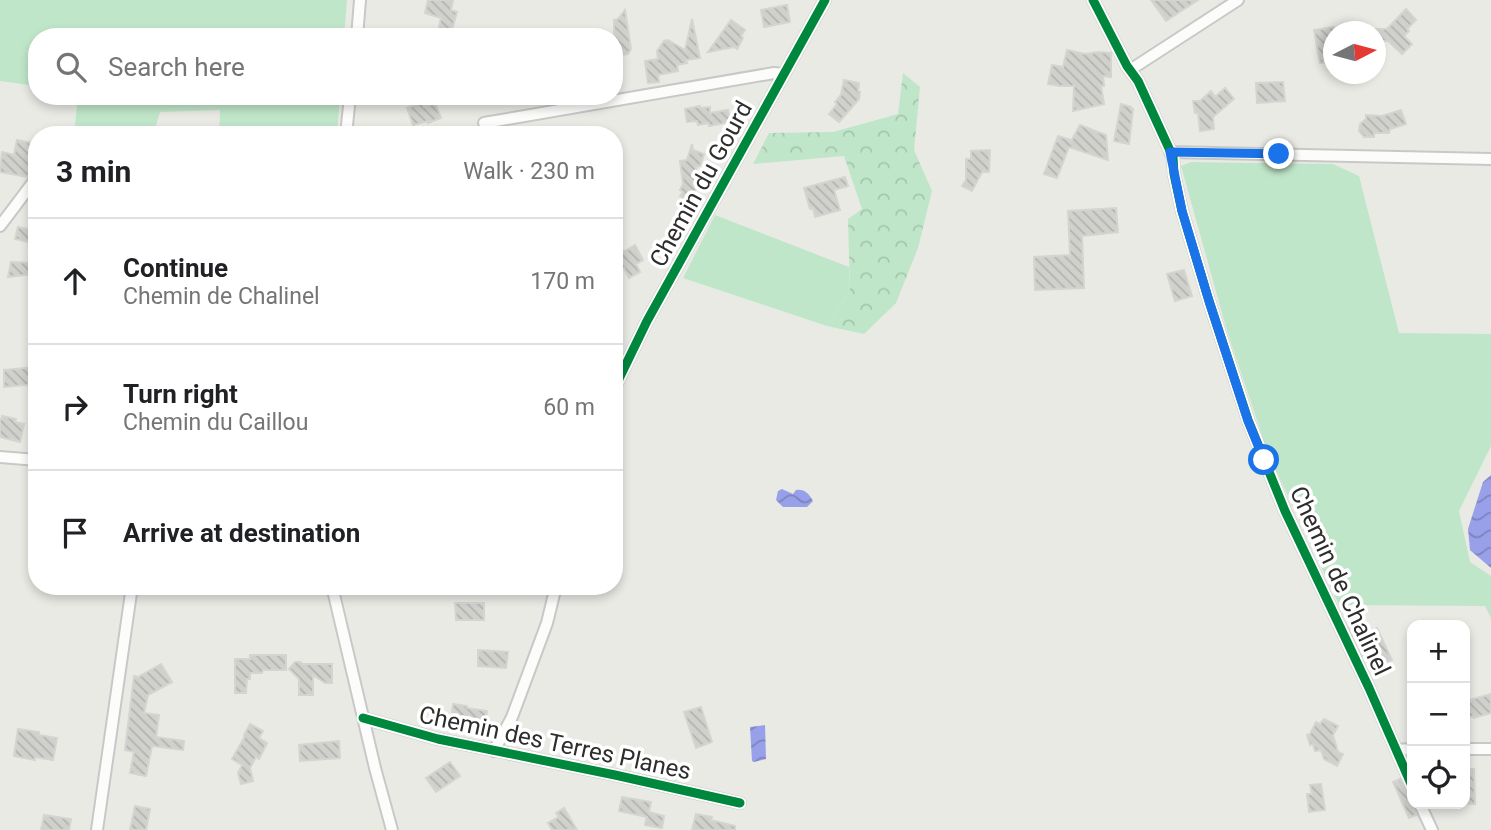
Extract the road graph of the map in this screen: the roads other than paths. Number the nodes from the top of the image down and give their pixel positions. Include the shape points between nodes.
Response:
1 (360, 0) edge
2 (825, 0) edge
3 (1093, 0) edge
4 (1238, 0) edge
5 (358, 28) edge
6 (1130, 71) junction
7 (783, 74) junction
8 (623, 99) edge
9 (349, 105) edge
10 (585, 105) edge
11 (484, 122) dead end
12 (347, 126) edge
13 (1170, 152) junction
14 (1491, 159) edge
15 (28, 189) edge
16 (0, 226) edge
17 (623, 370) edge
18 (0, 457) edge
19 (28, 459) edge
20 (131, 595) edge
21 (334, 595) edge
22 (554, 595) edge
23 (363, 718) junction
24 (1407, 749) edge
25 (1470, 749) edge
26 (1491, 749) edge
27 (1396, 750) junction
28 (494, 751) junction
29 (1407, 775) edge
30 (740, 803) dead end
31 (1422, 809) edge
32 (97, 830) edge
33 (392, 830) edge
34 (1432, 830) edge

1 - 5 street
2 - 7 street, Chemin du Gourd
3 - 6 street, Chemin de Chalinel
4 - 6 street
6 - 13 street, Chemin de Chalinel
7 - 8 street
7 - 17 street, Chemin du Gourd
9 - 12 street
10 - 11 street
13 - 14 street
13 - 27 street, Chemin de Chalinel via 1182,211 1248,421
15 - 16 street
18 - 19 street
20 - 32 street
21 - 23 street
22 - 28 street, Chemin des Terres Planes via 512,717
23 - 28 street, Chemin des Terres Planes
23 - 33 street
24 - 27 street
25 - 26 street
27 - 29 street, Chemin de Chalinel
28 - 30 street, Chemin des Terres Planes
31 - 34 street

